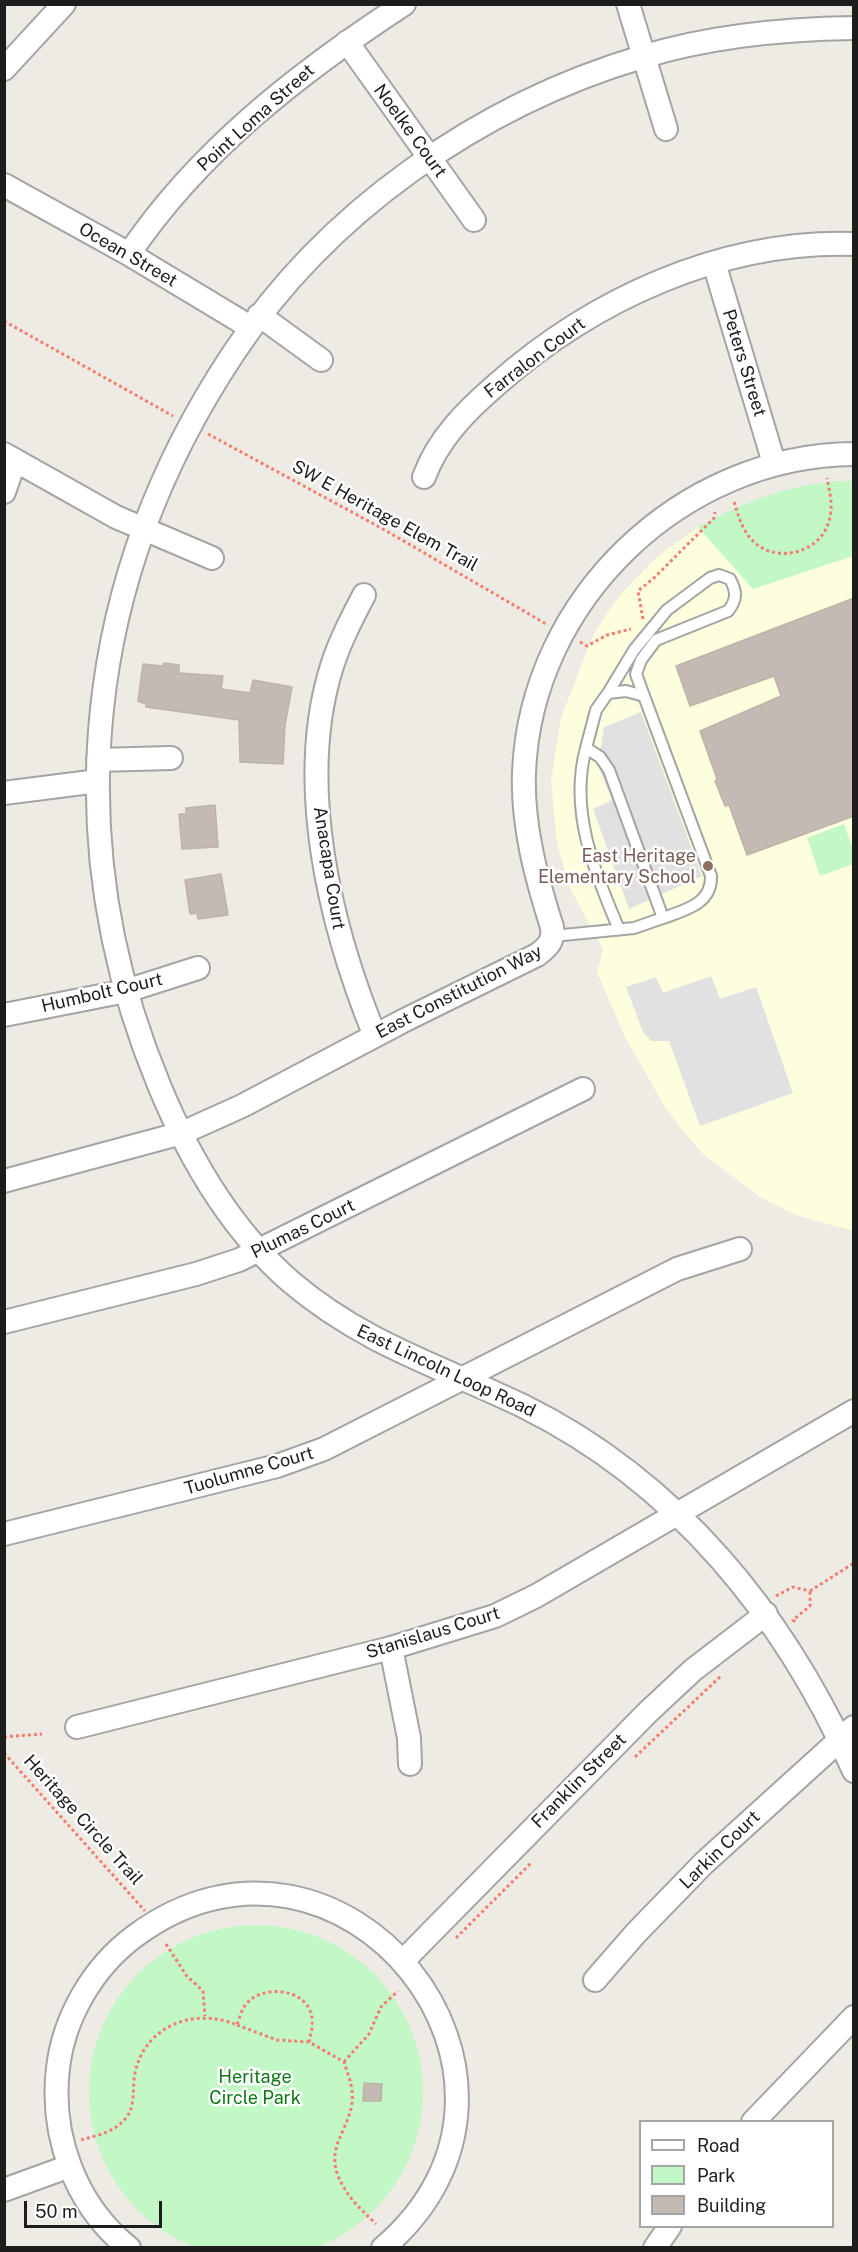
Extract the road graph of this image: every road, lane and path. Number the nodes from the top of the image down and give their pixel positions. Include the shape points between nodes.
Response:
1 (64, 4) edge
2 (404, 4) edge
3 (628, 4) edge
4 (854, 28) edge
5 (347, 42) junction
6 (644, 56) junction
7 (4, 69) edge
8 (666, 129) dead end
9 (429, 158) junction
10 (4, 185) edge
11 (474, 220) dead end
12 (854, 244) edge
13 (129, 254) junction
14 (714, 263) junction
15 (4, 321) edge
16 (255, 321) junction
17 (321, 360) dead end
18 (168, 413) dead end
19 (213, 436) dead end
20 (854, 454) edge
21 (10, 457) edge
22 (774, 463) junction
23 (424, 477) dead end
24 (827, 478) dead end
25 (4, 492) edge
26 (744, 498) dead end
27 (734, 502) junction
28 (725, 506) dead end
29 (708, 514) dead end
30 (143, 530) junction
31 (212, 558) dead end
32 (364, 595) dead end
33 (542, 622) dead end
34 (643, 625) dead end
35 (637, 628) dead end
36 (586, 636) dead end
37 (608, 693) junction
38 (644, 696) junction
39 (586, 748) junction
40 (171, 758) dead end
41 (98, 771) junction
42 (4, 793) edge
43 (663, 918) junction
44 (618, 927) junction
45 (553, 936) junction
46 (198, 968) dead end
47 (126, 991) junction
48 (4, 1015) edge
49 (375, 1036) junction
50 (583, 1089) dead end
51 (182, 1133) junction
52 (4, 1181) edge
53 (740, 1249) dead end
54 (259, 1252) junction
55 (4, 1322) edge
56 (460, 1378) junction
57 (854, 1411) edge
58 (677, 1513) junction
59 (4, 1534) edge
60 (854, 1563) edge
61 (810, 1591) junction
62 (778, 1610) junction
63 (391, 1648) junction
64 (724, 1674) dead end
65 (76, 1727) dead end
66 (846, 1733) edge
67 (42, 1734) dead end
68 (4, 1737) edge
69 (4, 1753) edge
70 (410, 1764) dead end
71 (627, 1764) dead end
72 (854, 1771) edge
73 (536, 1857) dead end
74 (141, 1905) dead end
75 (454, 1941) dead end
76 (165, 1943) dead end
77 (404, 1960) junction
78 (595, 1980) dead end
79 (397, 1992) dead end
80 (206, 2016) junction
81 (854, 2017) edge
82 (237, 2025) junction
83 (309, 2042) junction
84 (344, 2062) junction
85 (754, 2120) edge
86 (87, 2138) dead end
87 (70, 2166) junction
88 (4, 2190) edge
89 (373, 2221) dead end
90 (669, 2228) edge
91 (129, 2247) edge
92 (383, 2247) edge
93 (655, 2247) edge

1 - 7 street
2 - 5 street, Point Loma Street
3 - 6 street
4 - 6 street, East Lincoln Loop Road via 729,38
5 - 9 street, Noelke Court
5 - 13 street, Point Loma Street via 209,157 170,199
6 - 8 street
6 - 9 street, East Lincoln Loop Road via 527,102
9 - 11 street, Noelke Court
9 - 16 street, East Lincoln Loop Road via 335,234
10 - 13 street, Ocean Street
12 - 14 street, Farralon Court via 778,249
13 - 16 street, Ocean Street
14 - 22 street, Peters Street
14 - 23 street, Farralon Court via 616,301 547,344 461,418 433,453
15 - 18 path
16 - 17 street, Ocean Street
16 - 30 street, East Lincoln Loop Road via 188,423
19 - 33 path, SW E Heritage Elem Trail
20 - 22 street, East Constitution Way
21 - 25 street
21 - 30 street
22 - 45 street, East Constitution Way via 693,497 650,527 592,586 552,654 532,715 524,785 530,842
24 - 27 path via 831,498 828,525 820,538 795,552 783,554 758,546 740,522
26 - 27 path
27 - 28 path
29 - 34 path via 716,511 714,518 638,591
30 - 31 street
30 - 41 street, East Lincoln Loop Road via 108,657
32 - 49 street, Anacapa Court via 328,681 318,785 323,856 336,922
35 - 36 path via 607,635 587,646 582,643
37 - 38 lane via 626,691
37 - 38 lane via 634,651 667,610 710,578 719,574 730,579 736,590 735,603 728,611 656,640 648,647 636,674
37 - 39 lane via 596,710
38 - 43 lane via 711,876 710,893 703,901
39 - 43 lane via 600,757 609,770
39 - 44 lane via 581,802 585,836
40 - 41 street
41 - 42 street
41 - 47 street, East Lincoln Loop Road via 107,899
43 - 44 lane via 633,928
44 - 45 lane
45 - 49 street, East Constitution Way via 537,955
46 - 47 street, Humbolt Court
47 - 48 street, Humbolt Court
47 - 51 street, East Lincoln Loop Road via 142,1043
49 - 51 street, East Constitution Way
50 - 54 street, Plumas Court
51 - 52 street, East Constitution Way
51 - 54 street, East Lincoln Loop Road via 211,1187
53 - 56 street, Tuolumne Court via 677,1269
54 - 55 street, Plumas Court via 195,1274
54 - 56 street, East Lincoln Loop Road via 353,1328
56 - 58 street, East Lincoln Loop Road via 564,1428 614,1461
56 - 59 street, Tuolumne Court via 370,1428 277,1466
57 - 58 street, Stanislaus Court
58 - 62 street, East Lincoln Loop Road
58 - 63 street, Stanislaus Court via 518,1605 462,1628
60 - 61 path
61 - 62 path via 799,1586 775,1596
61 - 62 path via 810,1606 794,1621
62 - 66 street, East Lincoln Loop Road via 800,1667
62 - 77 street, Franklin Street via 701,1663 648,1712
63 - 65 street, Stanislaus Court
63 - 70 street via 409,1738
64 - 71 path
66 - 72 street, East Lincoln Loop Road
66 - 78 street, Larkin Court via 704,1863
67 - 68 path
69 - 74 path, Heritage Circle Trail
73 - 75 path
76 - 80 path via 186,1975 203,1991
77 - 87 street via 352,1920 290,1898 225,1898 162,1918 129,1941 101,1969 68,2027 59,2059 56,2092 60,2132
77 - 92 street via 425,1988 444,2027 454,2069 455,2113 446,2156 435,2183 411,2220
79 - 84 path via 381,2007 369,2034
80 - 82 path
80 - 86 path via 176,2024 150,2043 135,2072 128,2117 116,2128
81 - 85 street
82 - 83 path via 277,2040
82 - 83 path via 244,2007 254,1997 265,1991 282,1991 308,2007 312,2017
83 - 84 path
84 - 89 path via 352,2101 335,2144 335,2165 342,2185
87 - 88 street
87 - 91 street via 93,2209
90 - 93 street

